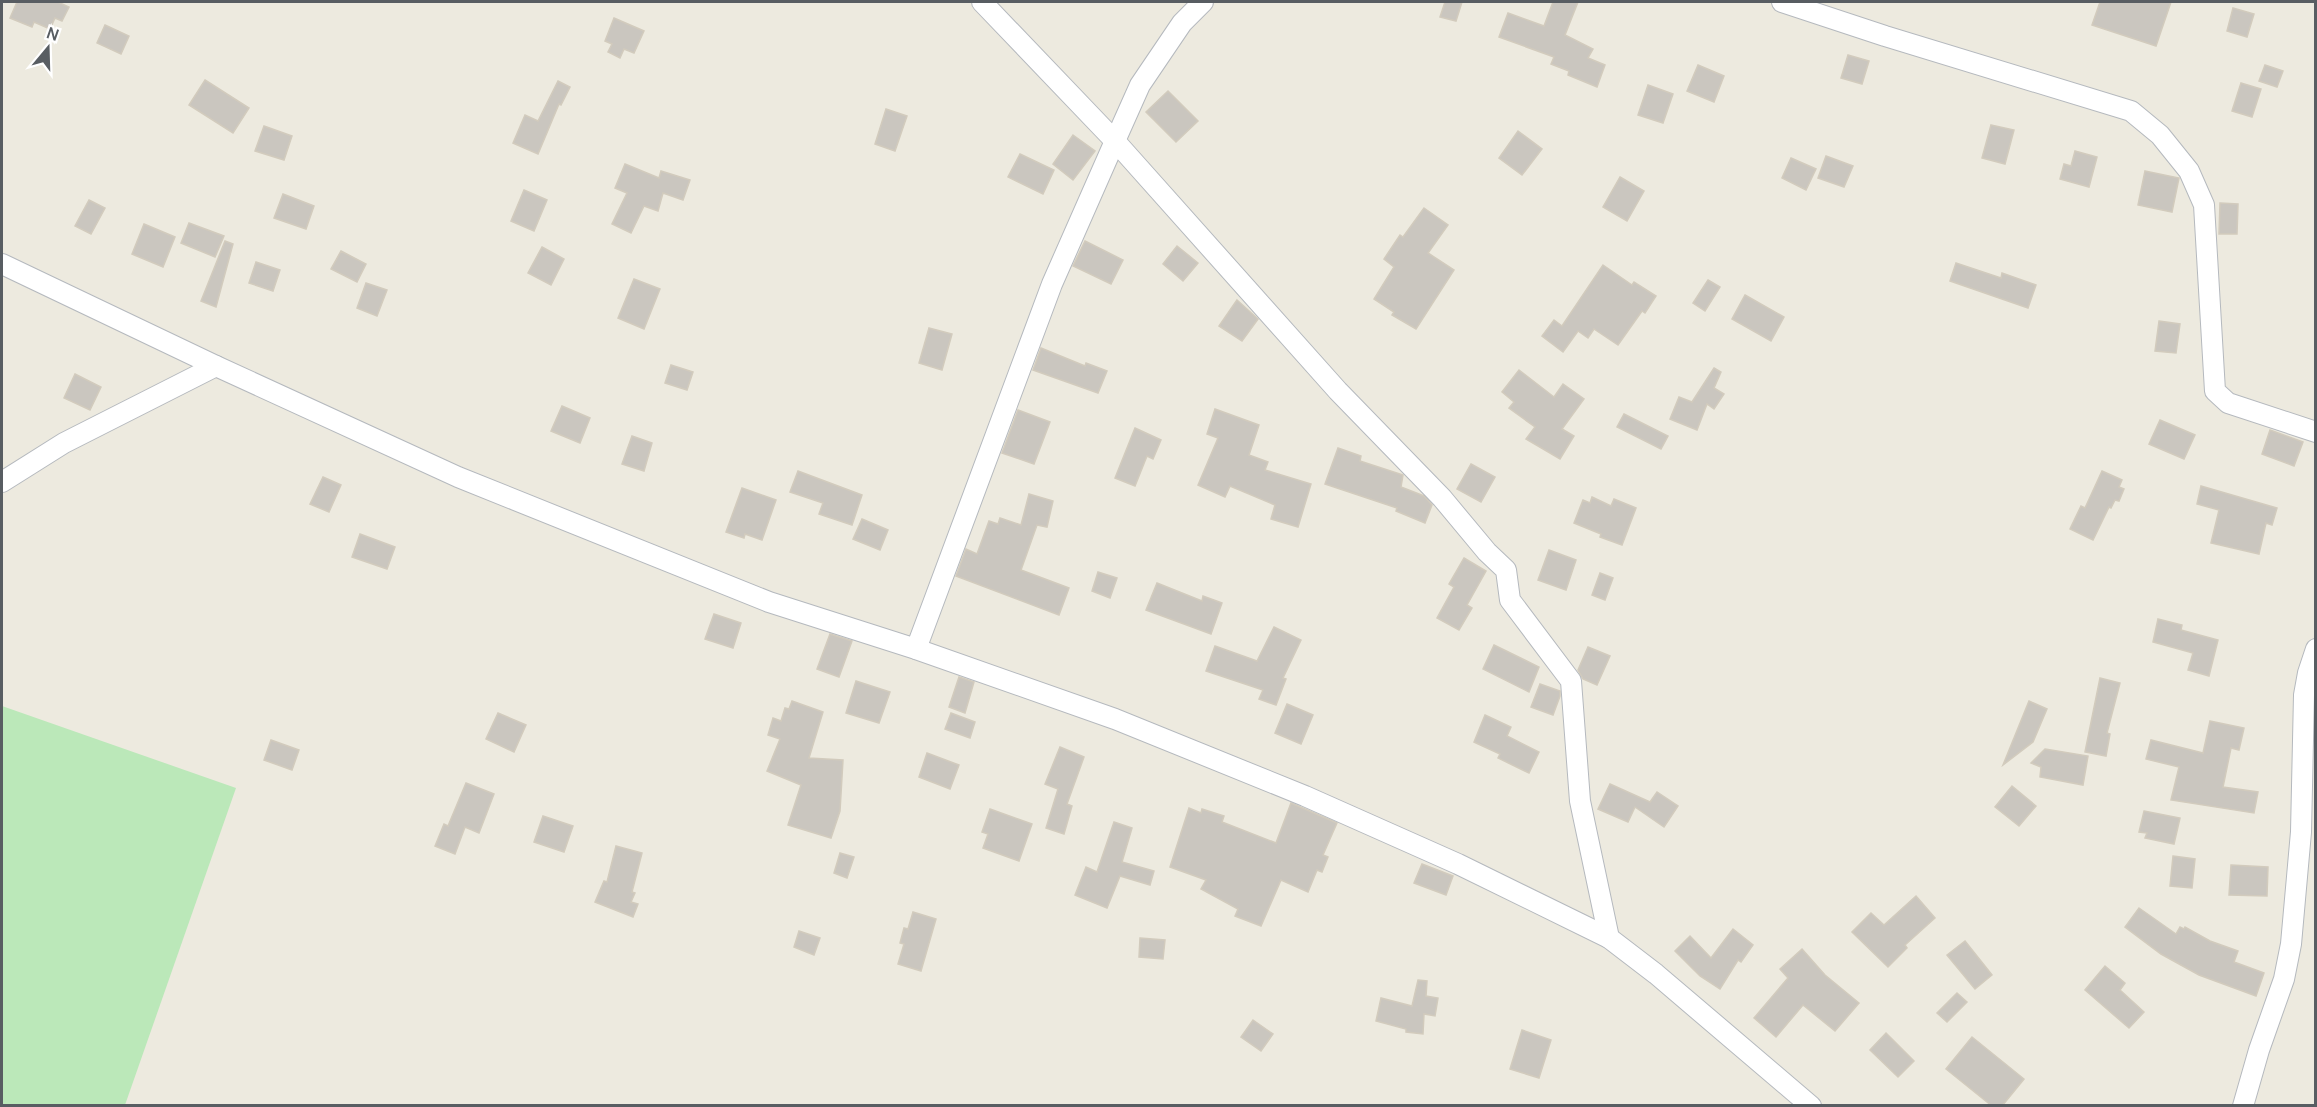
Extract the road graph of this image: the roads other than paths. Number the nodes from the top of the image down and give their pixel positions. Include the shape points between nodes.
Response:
1 (982, 2) edge
2 (1203, 2) edge
3 (1782, 2) edge
4 (1114, 141) junction
5 (2, 264) edge
6 (216, 366) junction
7 (2316, 432) edge
8 (2, 482) edge
9 (916, 649) junction
10 (2316, 649) edge
11 (1610, 938) junction
12 (1811, 1106) edge
13 (2243, 1106) edge

1 - 4 street
2 - 4 street via 1182,22 1140,85
3 - 7 street via 2131,111 2160,135 2189,171 2204,205 2215,391 2228,403
4 - 9 street via 1052,284
4 - 11 street via 1338,391 1506,570 1510,600 1572,681 1580,801
5 - 6 street
6 - 8 street via 64,443
6 - 9 street via 469,481 770,602
9 - 11 street via 1115,719 1305,796
10 - 13 street via 2304,695 2301,832 2291,944
11 - 12 street

